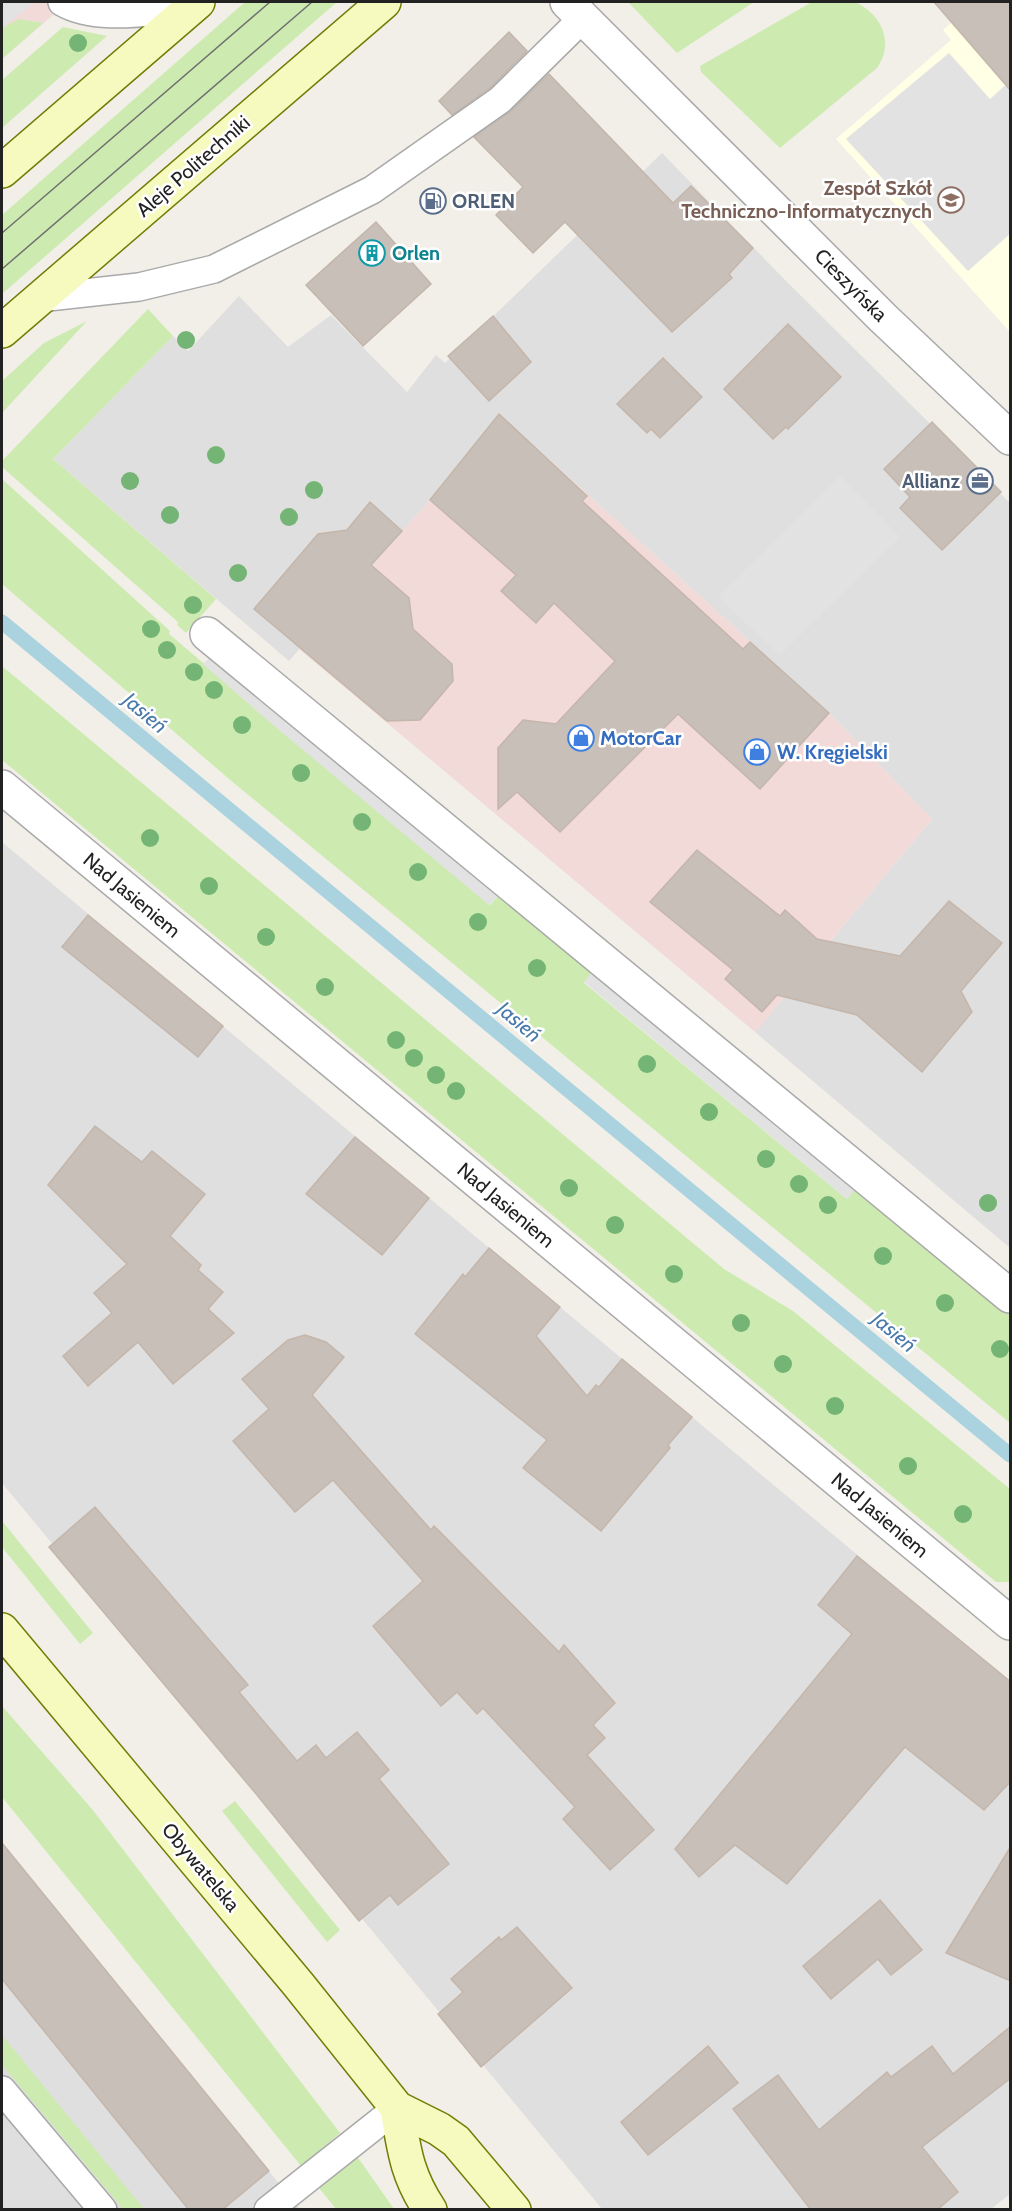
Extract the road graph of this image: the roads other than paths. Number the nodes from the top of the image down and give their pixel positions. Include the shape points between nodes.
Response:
1 (63, 2) edge
2 (384, 2) edge
3 (194, 5) edge
4 (575, 10) edge
5 (2, 171) edge
6 (39, 298) junction
7 (2, 331) edge
8 (1011, 438) edge
9 (207, 634) dead end
10 (2, 787) edge
11 (1011, 1296) edge
12 (1011, 1623) edge
13 (2, 1629) edge
14 (2, 2090) edge
15 (397, 2108) junction
16 (102, 2210) edge
17 (268, 2210) edge
18 (430, 2210) edge
19 (514, 2210) edge

1 - 3 lane via 98,14
2 - 6 main road, Aleje Politechniki
3 - 5 main road
4 - 6 lane via 500,100 372,190 214,269 155,284
4 - 8 street, Cieszyńska via 883,318
6 - 7 main road, Aleje Politechniki
9 - 11 street
10 - 12 street, Nad Jasieniem
13 - 15 main road, Obywatelska
14 - 16 lane
15 - 17 lane
15 - 18 main road, Obywatelska via 407,2168
15 - 19 main road, Obywatelska via 456,2141

